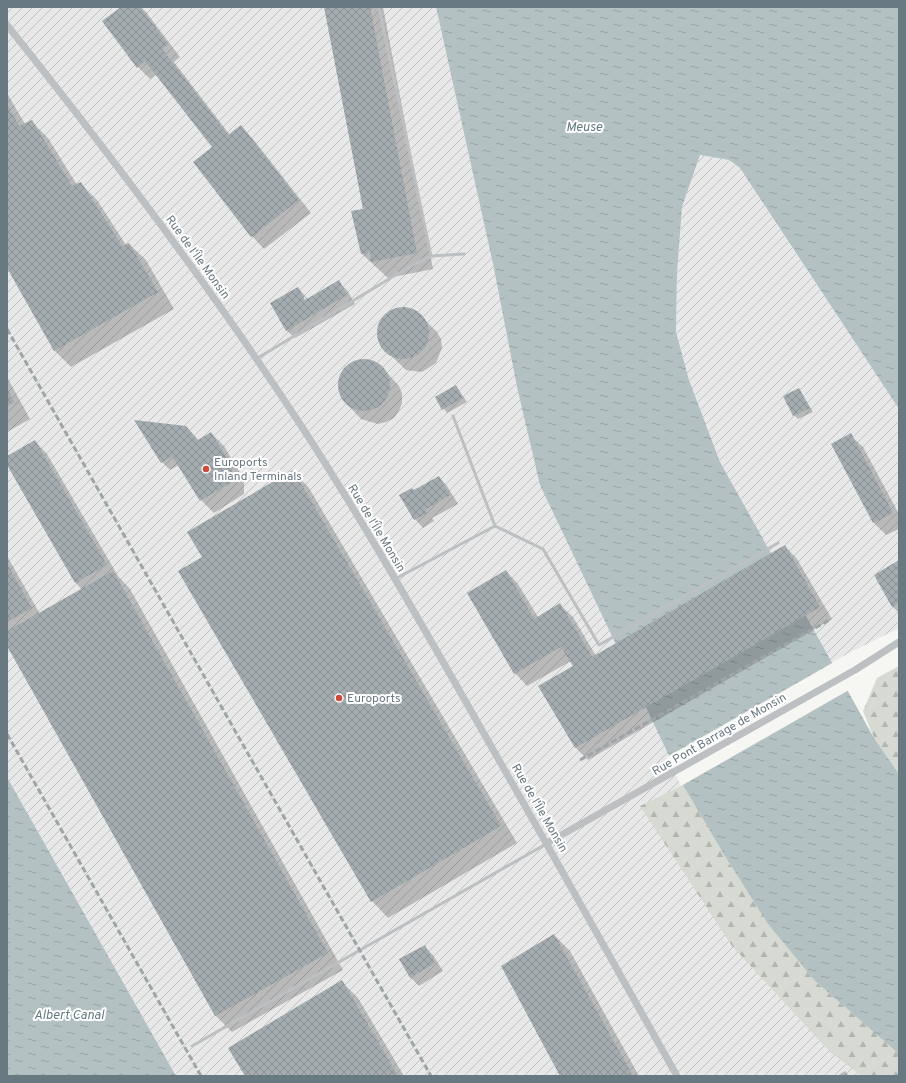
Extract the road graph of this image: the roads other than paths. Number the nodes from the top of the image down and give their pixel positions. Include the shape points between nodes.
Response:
1 (379, 7) edge
2 (7, 25) edge
3 (464, 254) dead end
4 (431, 256) junction
5 (256, 359) junction
6 (453, 416) dead end
7 (495, 526) junction
8 (778, 543) dead end
9 (395, 579) junction
10 (899, 642) edge
11 (547, 843) junction
12 (192, 1046) dead end
13 (677, 1076) edge

1 - 4 lane
2 - 5 street, Rue de l'Île Monsin via 165,229
3 - 4 lane
4 - 5 lane
5 - 9 street, Rue de l'Île Monsin via 307,434
6 - 7 lane
7 - 8 lane via 543,549 599,645
7 - 9 lane
9 - 11 street, Rue de l'Île Monsin
10 - 11 street, Rue Pont Barrage de Monsin via 855,670
11 - 12 lane
11 - 13 street, Rue de l'Île Monsin

